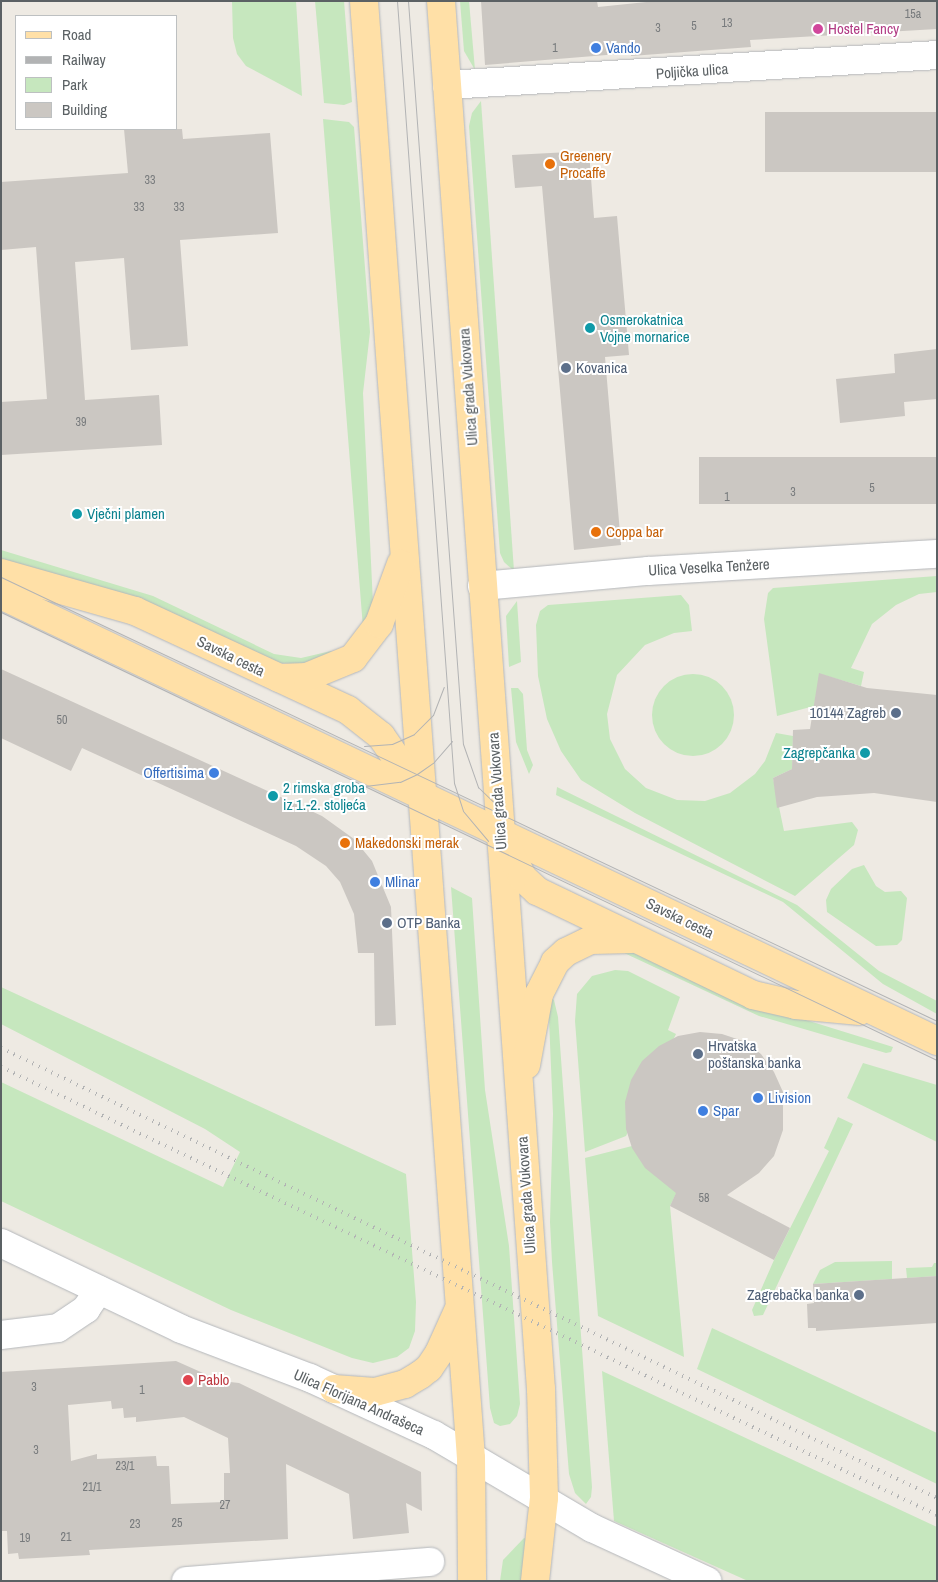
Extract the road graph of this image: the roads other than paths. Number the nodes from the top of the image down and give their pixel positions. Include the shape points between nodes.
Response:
1 (364, 1) edge
2 (441, 1) edge
3 (937, 55) edge
4 (447, 85) junction
5 (405, 546) junction
6 (937, 554) edge
7 (1, 573) edge
8 (482, 586) junction
9 (1, 595) edge
10 (277, 678) junction
11 (423, 796) junction
12 (500, 833) junction
13 (636, 939) junction
14 (877, 1012) junction
15 (937, 1041) edge
16 (519, 1091) junction
17 (1, 1243) edge
18 (99, 1290) junction
19 (460, 1305) junction
20 (1, 1335) edge
21 (334, 1389) junction
22 (471, 1458) junction
23 (544, 1498) junction
24 (430, 1562) dead end
25 (186, 1581) edge
26 (472, 1581) edge
27 (535, 1581) edge
28 (707, 1581) edge

1 - 5 main road
2 - 4 main road, Ulica grada Vukovara
3 - 4 street, Poljička ulica
4 - 8 main road, Ulica grada Vukovara
5 - 10 main road via 398,575 379,624 353,658 307,677
5 - 11 main road
6 - 8 street, Ulica Veselka Tenžere via 648,570
7 - 10 main road, Savska cesta via 135,611
8 - 12 main road, Ulica grada Vukovara
9 - 11 main road, Savska cesta
10 - 11 main road, Savska cesta via 348,710 369,724 394,751
11 - 12 main road, Savska cesta
11 - 19 main road
12 - 13 main road via 529,885
12 - 14 main road, Savska cesta
12 - 16 main road, Ulica grada Vukovara
13 - 14 main road via 752,995 796,1005
13 - 16 main road via 605,937 591,940 566,952 552,966 538,994 532,1042
14 - 15 main road, Savska cesta
16 - 23 main road, Ulica grada Vukovara via 541,1389
17 - 18 street, Ulica Florijana Andrašeca
18 - 20 street via 86,1309 58,1328
18 - 21 street, Ulica Florijana Andrašeca via 181,1329
19 - 21 main road via 440,1353 420,1375 405,1384 375,1392
19 - 22 main road
21 - 22 street, Ulica Florijana Andrašeca via 434,1435
22 - 23 street, Ulica Florijana Andrašeca
22 - 26 main road
23 - 27 main road, Ulica grada Vukovara
23 - 28 street, Ulica Florijana Andrašeca via 592,1528
24 - 25 street

